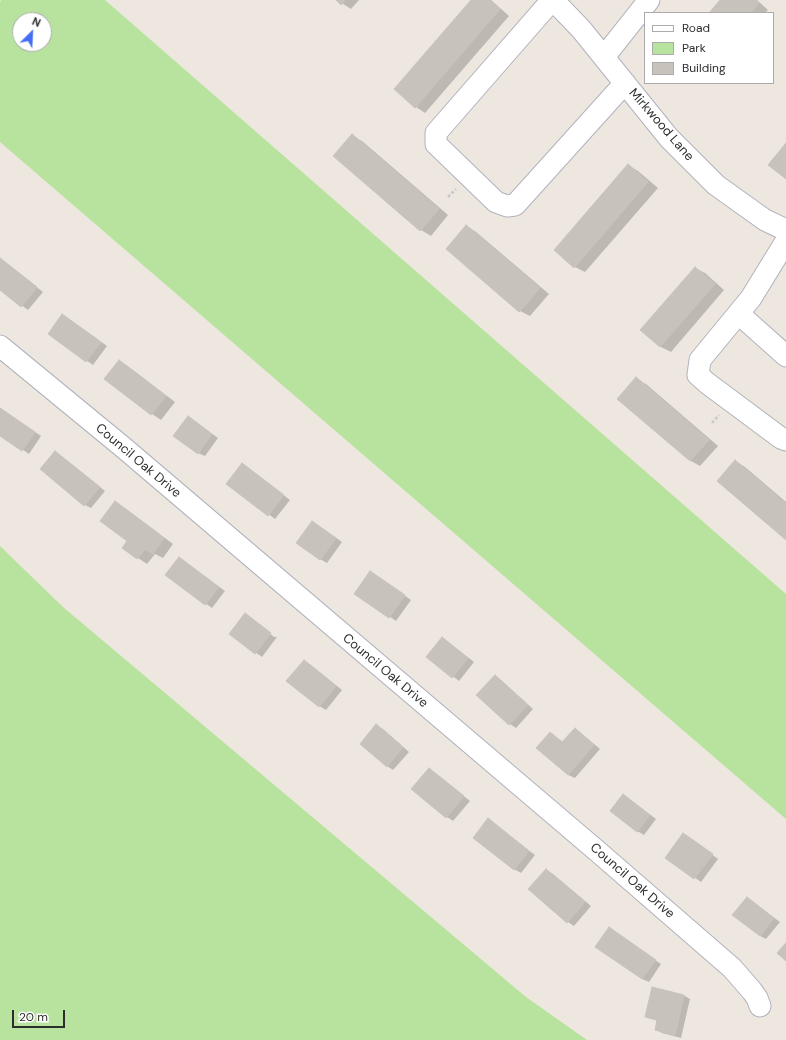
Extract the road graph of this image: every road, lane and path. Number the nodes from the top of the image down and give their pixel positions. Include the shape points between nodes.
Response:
1 (553, 0) edge
2 (649, 0) edge
3 (604, 57) junction
4 (625, 83) junction
5 (786, 230) edge
6 (786, 241) edge
7 (738, 314) junction
8 (0, 346) edge
9 (786, 356) edge
10 (786, 440) edge
11 (760, 1006) dead end

1 - 3 street, Mirkwood Lane via 581,28
1 - 4 street via 436,133 436,144 496,202 507,206 515,205
2 - 3 street
3 - 4 street, Mirkwood Lane
4 - 5 street, Mirkwood Lane via 669,138 716,185 765,220
6 - 7 street via 751,298
7 - 9 street
7 - 10 street via 700,360 698,375
8 - 11 street, Council Oak Drive via 732,968 752,991

